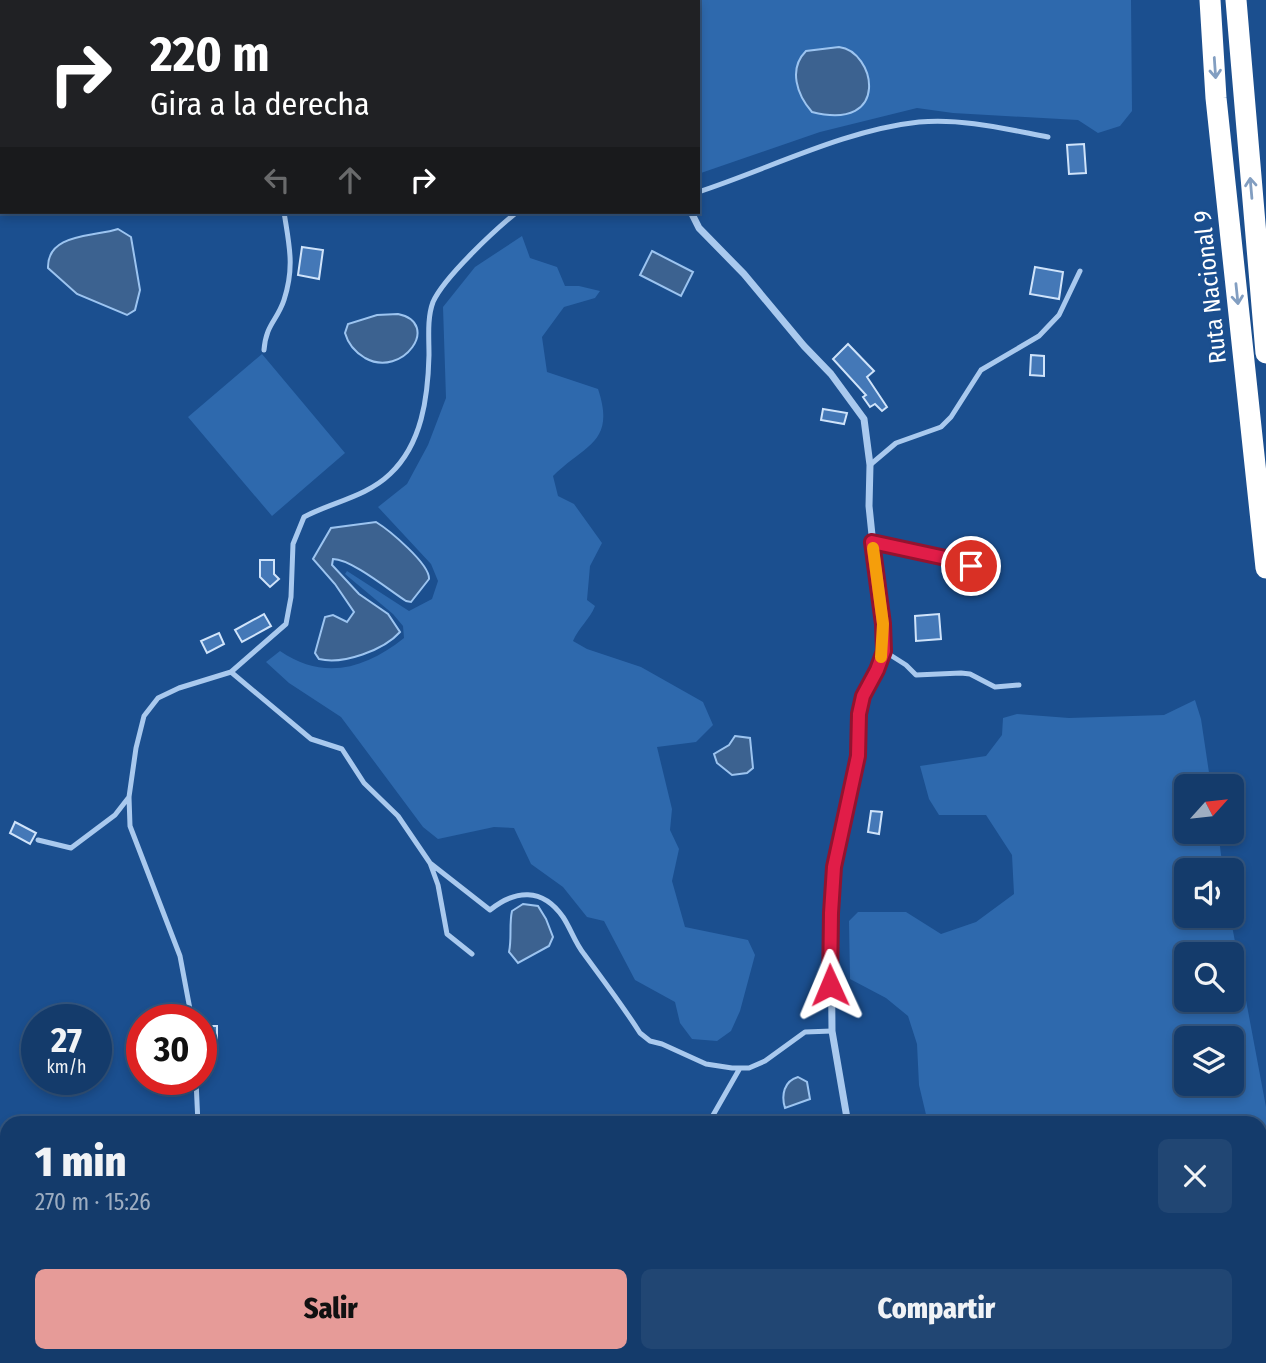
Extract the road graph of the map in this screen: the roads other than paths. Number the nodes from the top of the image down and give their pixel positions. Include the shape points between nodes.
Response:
1 (1210, 0) edge
2 (1236, 0) edge
3 (1048, 136) dead end
4 (700, 191) edge
5 (285, 214) edge
6 (515, 214) edge
7 (692, 214) edge
8 (1080, 271) dead end
9 (264, 350) dead end
10 (1266, 353) edge
11 (870, 465) junction
12 (872, 542) junction
13 (1266, 568) edge
14 (991, 574) dead end
15 (884, 651) junction
16 (231, 672) junction
17 (1019, 685) dead end
18 (129, 797) junction
19 (38, 840) dead end
20 (430, 863) junction
21 (472, 954) dead end
22 (189, 1004) edge
23 (832, 1031) junction
24 (740, 1068) junction
25 (197, 1095) edge
26 (198, 1116) edge
27 (713, 1116) edge
28 (847, 1116) edge

1 -> 13 highway, Ruta Nacional 9 via 1216,99
10 -> 2 highway, Ruta Nacional 9
3 - 4 lane via 981,125 919,122 795,154
5 - 9 lane via 292,271 283,303 266,331
6 - 16 lane via 444,284 433,303 426,408 412,442 391,474 369,490 304,517 293,544 286,624
7 - 11 street via 699,228 854,403 864,419
8 - 11 lane via 1059,315 1039,336 981,370 941,427 896,443
11 - 12 street
12 - 14 lane via 964,562 971,566 969,584
12 - 15 street
15 - 17 lane via 916,675 970,674 995,687
15 - 23 street via 863,696 858,756 834,867 829,962
16 - 18 lane via 158,698 144,716
16 - 20 lane via 311,739 342,749
18 - 19 lane via 115,815 71,848
18 - 22 lane via 130,826 180,956
20 - 21 lane via 447,934
20 - 24 lane via 490,911 506,898 524,893 541,898 562,915 582,953 640,1033 706,1064
23 - 24 lane via 805,1032 765,1061
23 - 28 street
24 - 27 lane
25 - 26 lane

